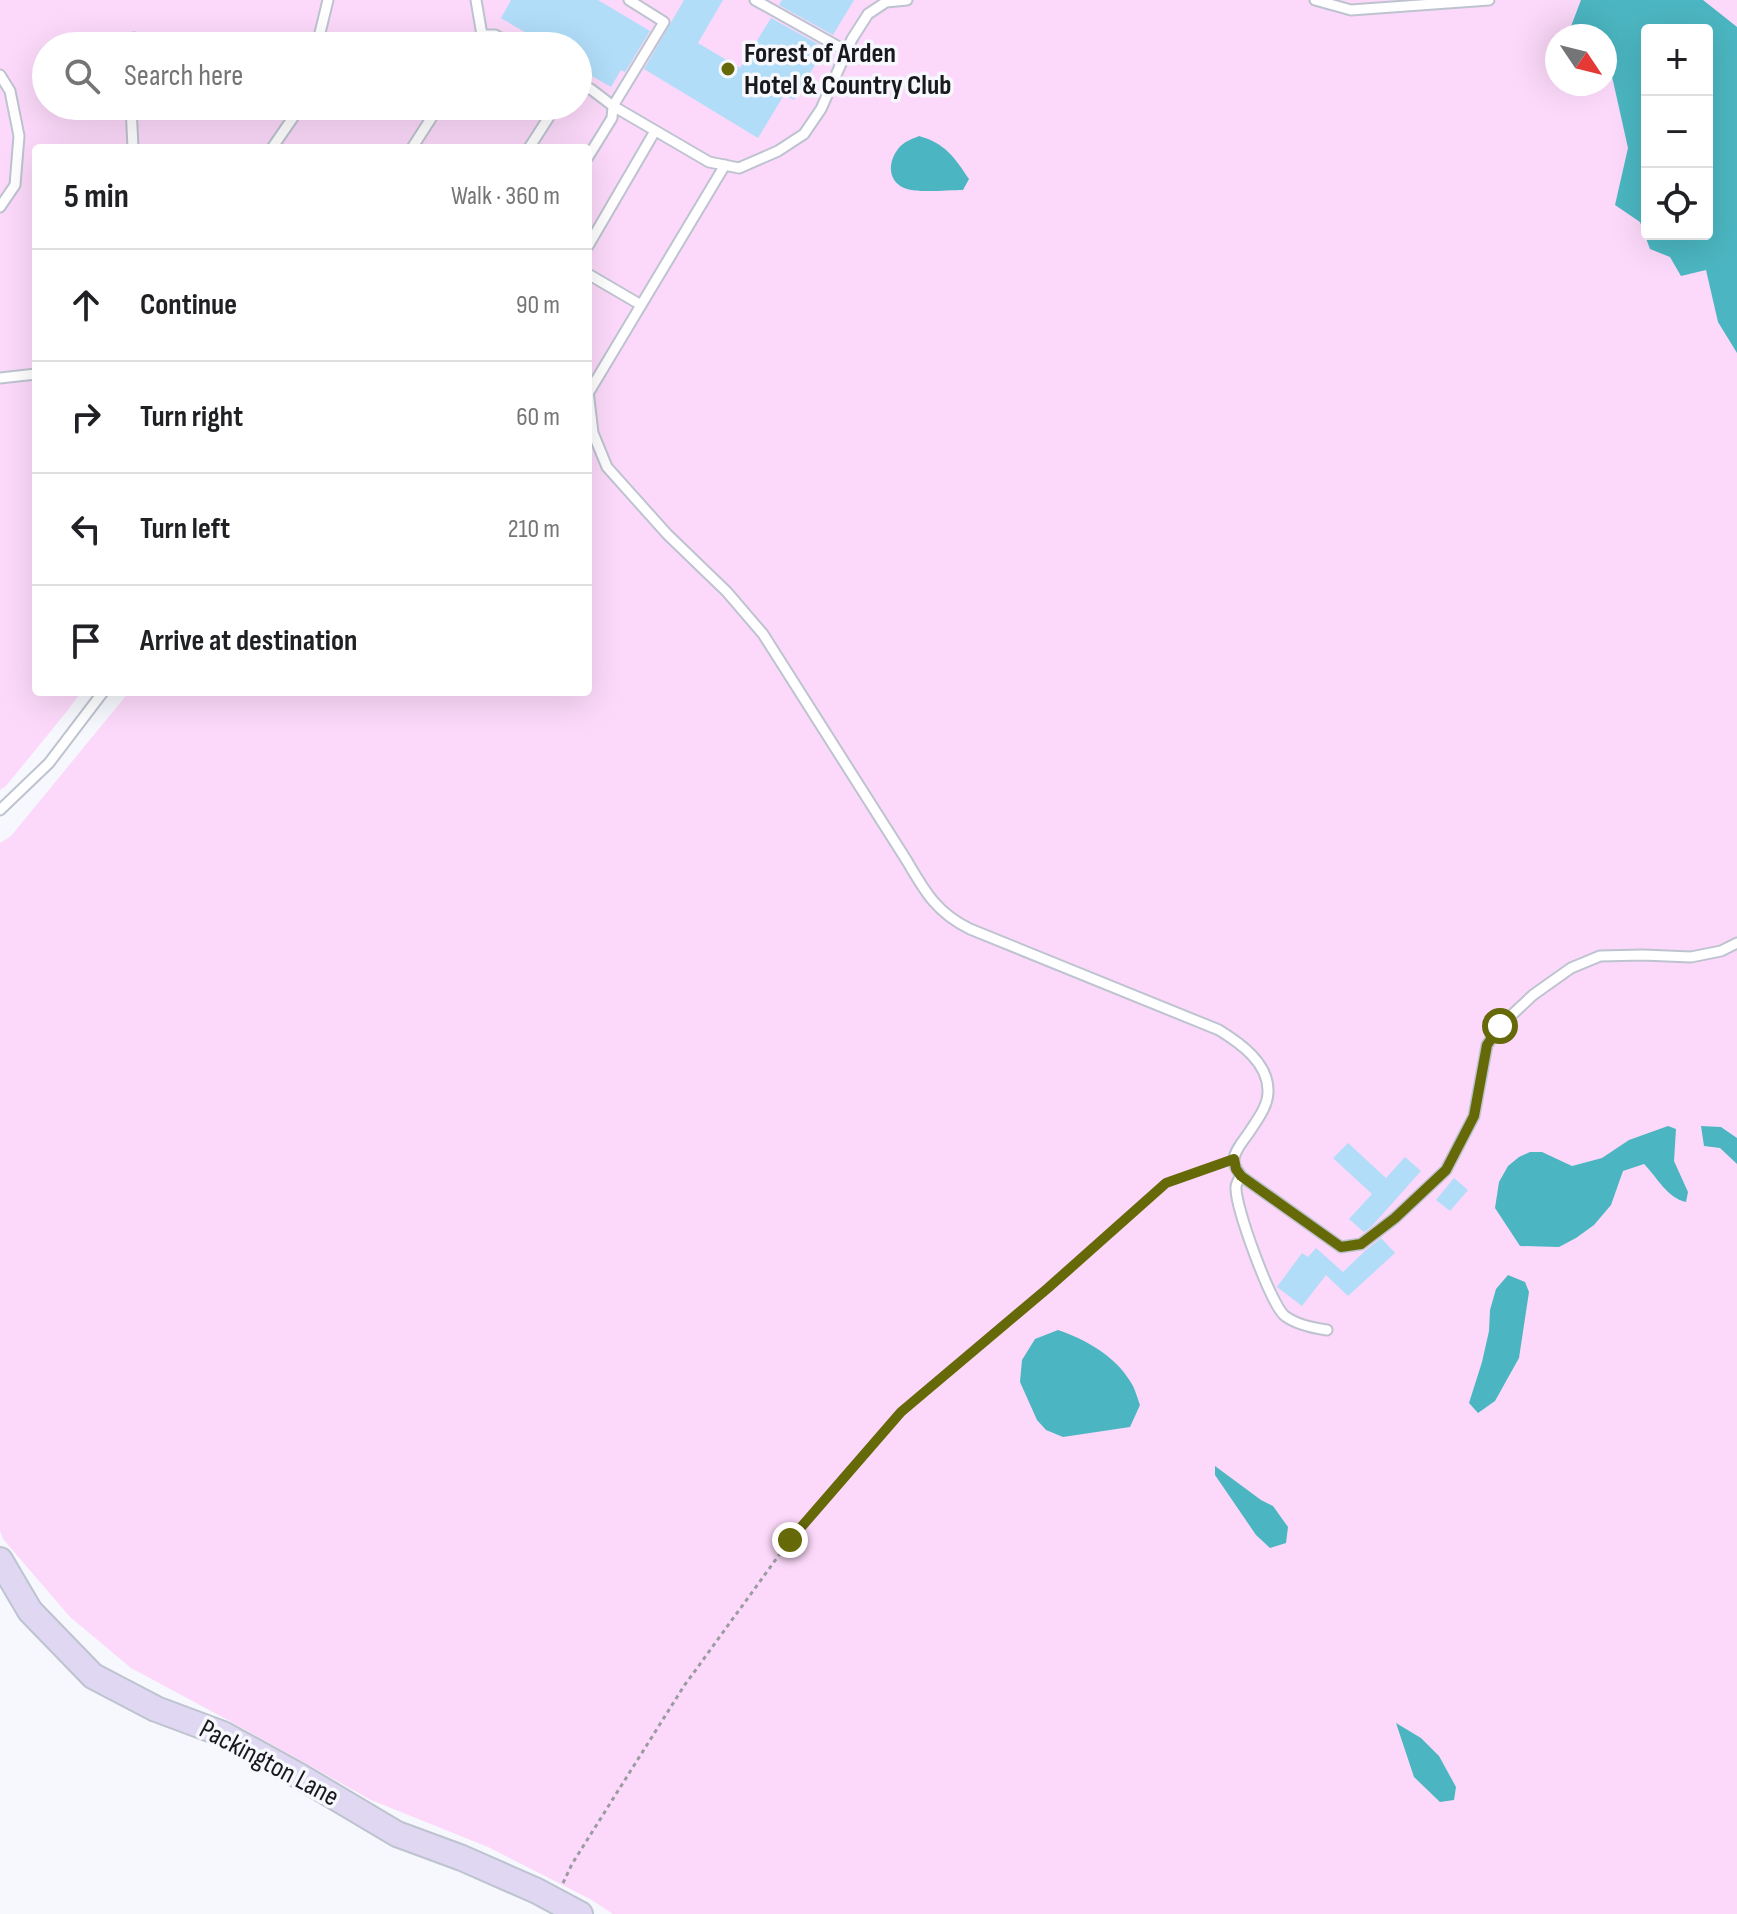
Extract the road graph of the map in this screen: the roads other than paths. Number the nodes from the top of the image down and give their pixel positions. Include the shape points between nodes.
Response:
1 (328, 0) edge
2 (476, 0) edge
3 (629, 0) edge
4 (755, 0) edge
5 (907, 0) edge
6 (1315, 0) edge
7 (1489, 0) edge
8 (320, 32) edge
9 (481, 32) edge
10 (846, 51) junction
11 (0, 75) edge
12 (592, 90) edge
13 (613, 106) junction
14 (132, 120) edge
15 (291, 120) edge
16 (430, 120) edge
17 (547, 120) edge
18 (655, 131) junction
19 (133, 144) edge
20 (275, 144) edge
21 (415, 144) edge
22 (532, 144) edge
23 (592, 150) edge
24 (725, 165) junction
25 (0, 207) edge
26 (592, 239) edge
27 (592, 276) edge
28 (641, 305) junction
29 (32, 374) edge
30 (0, 378) edge
31 (592, 385) edge
32 (592, 425) edge
33 (100, 696) edge
34 (0, 810) edge
35 (1737, 943) edge
36 (1241, 1176) junction
37 (1327, 1330) dead end
38 (0, 1560) edge
39 (580, 1914) edge

1 - 8 lane
2 - 9 lane
3 - 13 lane via 664,22
4 - 10 lane
5 - 10 lane via 886,2 868,14
6 - 7 lane via 1351,10
10 - 24 lane via 804,134 739,168
11 - 25 lane via 10,91 19,136 15,185
12 - 13 lane
13 - 18 lane
13 - 23 lane via 612,118
14 - 19 lane
15 - 20 lane
16 - 21 lane
17 - 22 lane
18 - 24 lane via 709,162
18 - 26 lane
24 - 28 lane
27 - 28 lane
28 - 31 lane
29 - 30 lane
32 - 36 lane via 607,467 763,634 937,907 970,929 1219,1030 1252,1055 1269,1093 1234,1159
33 - 34 lane via 49,763
35 - 36 lane via 1691,957 1600,956 1571,968 1533,995 1487,1045 1474,1116 1446,1170 1361,1244 1341,1247
36 - 37 lane via 1236,1185 1240,1205 1276,1302 1284,1316
38 - 39 street, Packington Lane via 30,1611 93,1676 156,1709 223,1734 397,1834 462,1858

